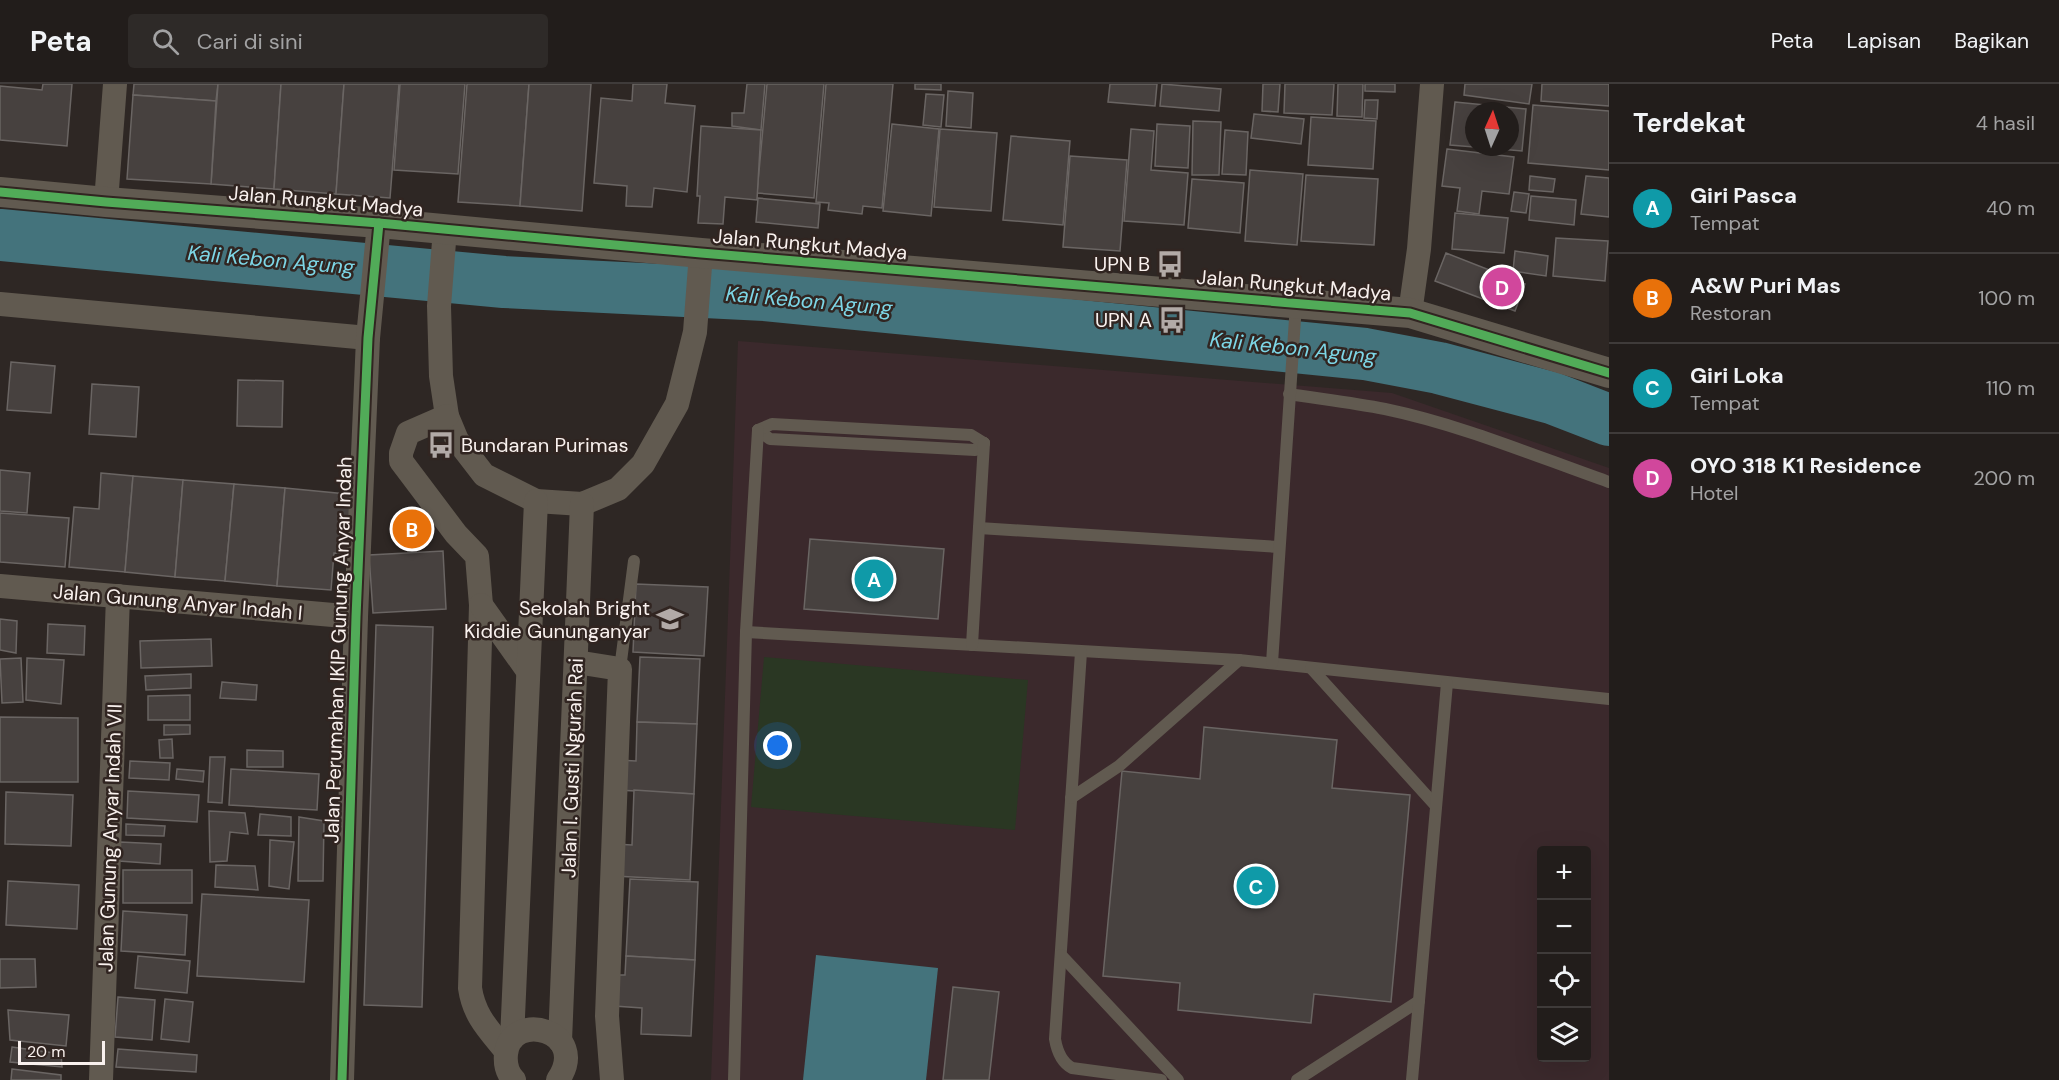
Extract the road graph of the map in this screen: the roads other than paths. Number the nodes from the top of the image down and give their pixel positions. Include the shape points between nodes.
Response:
1 (116, 84) edge
2 (1432, 84) edge
3 (0, 192) edge
4 (106, 202) junction
5 (379, 223) junction
6 (443, 243) junction
7 (701, 253) junction
8 (0, 304) edge
9 (1295, 311) junction
10 (1410, 313) junction
11 (368, 338) junction
12 (1609, 373) edge
13 (1289, 394) junction
14 (447, 416) junction
15 (1609, 482) edge
16 (536, 501) junction
17 (582, 504) junction
18 (980, 528) junction
19 (1279, 547) junction
20 (634, 561) dead end
21 (0, 586) edge
22 (118, 597) junction
23 (482, 605) junction
24 (356, 617) junction
25 (746, 632) junction
26 (972, 645) junction
27 (1081, 652) junction
28 (1239, 660) junction
29 (576, 662) junction
30 (1272, 663) junction
31 (1311, 668) junction
32 (620, 669) junction
33 (528, 671) junction
34 (1447, 683) junction
35 (1609, 699) edge
36 (1071, 798) junction
37 (1436, 806) junction
38 (1061, 955) junction
39 (1419, 1001) junction
40 (560, 1041) junction
41 (509, 1045) junction
42 (512, 1079) edge
43 (101, 1080) edge
44 (342, 1080) edge
45 (558, 1080) edge
46 (612, 1080) edge
47 (734, 1080) edge
48 (1161, 1080) edge
49 (1178, 1080) edge
50 (1297, 1080) edge
51 (1412, 1080) edge

1 - 4 street
2 - 10 street
3 - 4 street, Jalan Rungkut Madya
4 - 5 street, Jalan Rungkut Madya
5 - 6 street, Jalan Rungkut Madya
5 - 11 street, Jalan Perumahan IKIP Gunung Anyar Indah
6 - 7 street, Jalan Rungkut Madya
6 - 14 street via 439,306 441,376
7 - 9 street, Jalan Rungkut Madya
7 - 17 street via 695,332 677,404 643,464 618,489
8 - 11 street
9 - 10 street, Jalan Rungkut Madya
9 - 13 lane
10 - 12 street, Jalan Rungkut Madya
11 - 24 street, Jalan Perumahan IKIP Gunung Anyar Indah
13 - 15 lane via 1419,417
13 - 19 lane
14 - 16 street via 458,440 484,475
14 - 23 street via 408,433 401,461 477,556
16 - 17 street
16 - 33 street
17 - 29 street, Jalan I. Gusti Ngurah Rai
18 - 19 lane
18 - 25 lane via 984,443 971,435 772,424 758,430
18 - 26 lane
19 - 30 lane
20 - 32 lane
21 - 22 street, Jalan Gunung Anyar Indah I
22 - 24 street, Jalan Gunung Anyar Indah I
22 - 43 street, Jalan Gunung Anyar Indah VII
23 - 33 street
23 - 41 street via 470,988 472,1005 483,1024
24 - 44 street, Jalan Perumahan IKIP Gunung Anyar Indah
25 - 26 lane
25 - 47 lane
26 - 27 lane
27 - 28 lane
27 - 36 lane
28 - 30 lane
28 - 36 lane via 1119,766
29 - 32 street
29 - 40 street, Jalan I. Gusti Ngurah Rai
30 - 31 lane
31 - 34 lane
31 - 37 lane
32 - 46 street via 607,1016
33 - 41 street
34 - 35 lane
34 - 37 lane
36 - 38 lane
37 - 39 lane
38 - 48 lane via 1055,1040 1067,1066
38 - 49 lane
39 - 50 lane
39 - 51 lane
40 - 41 street via 550,1032 537,1029 524,1031
40 - 45 street, Jalan I. Gusti Ngurah Rai via 566,1054
41 - 42 street via 505,1065

